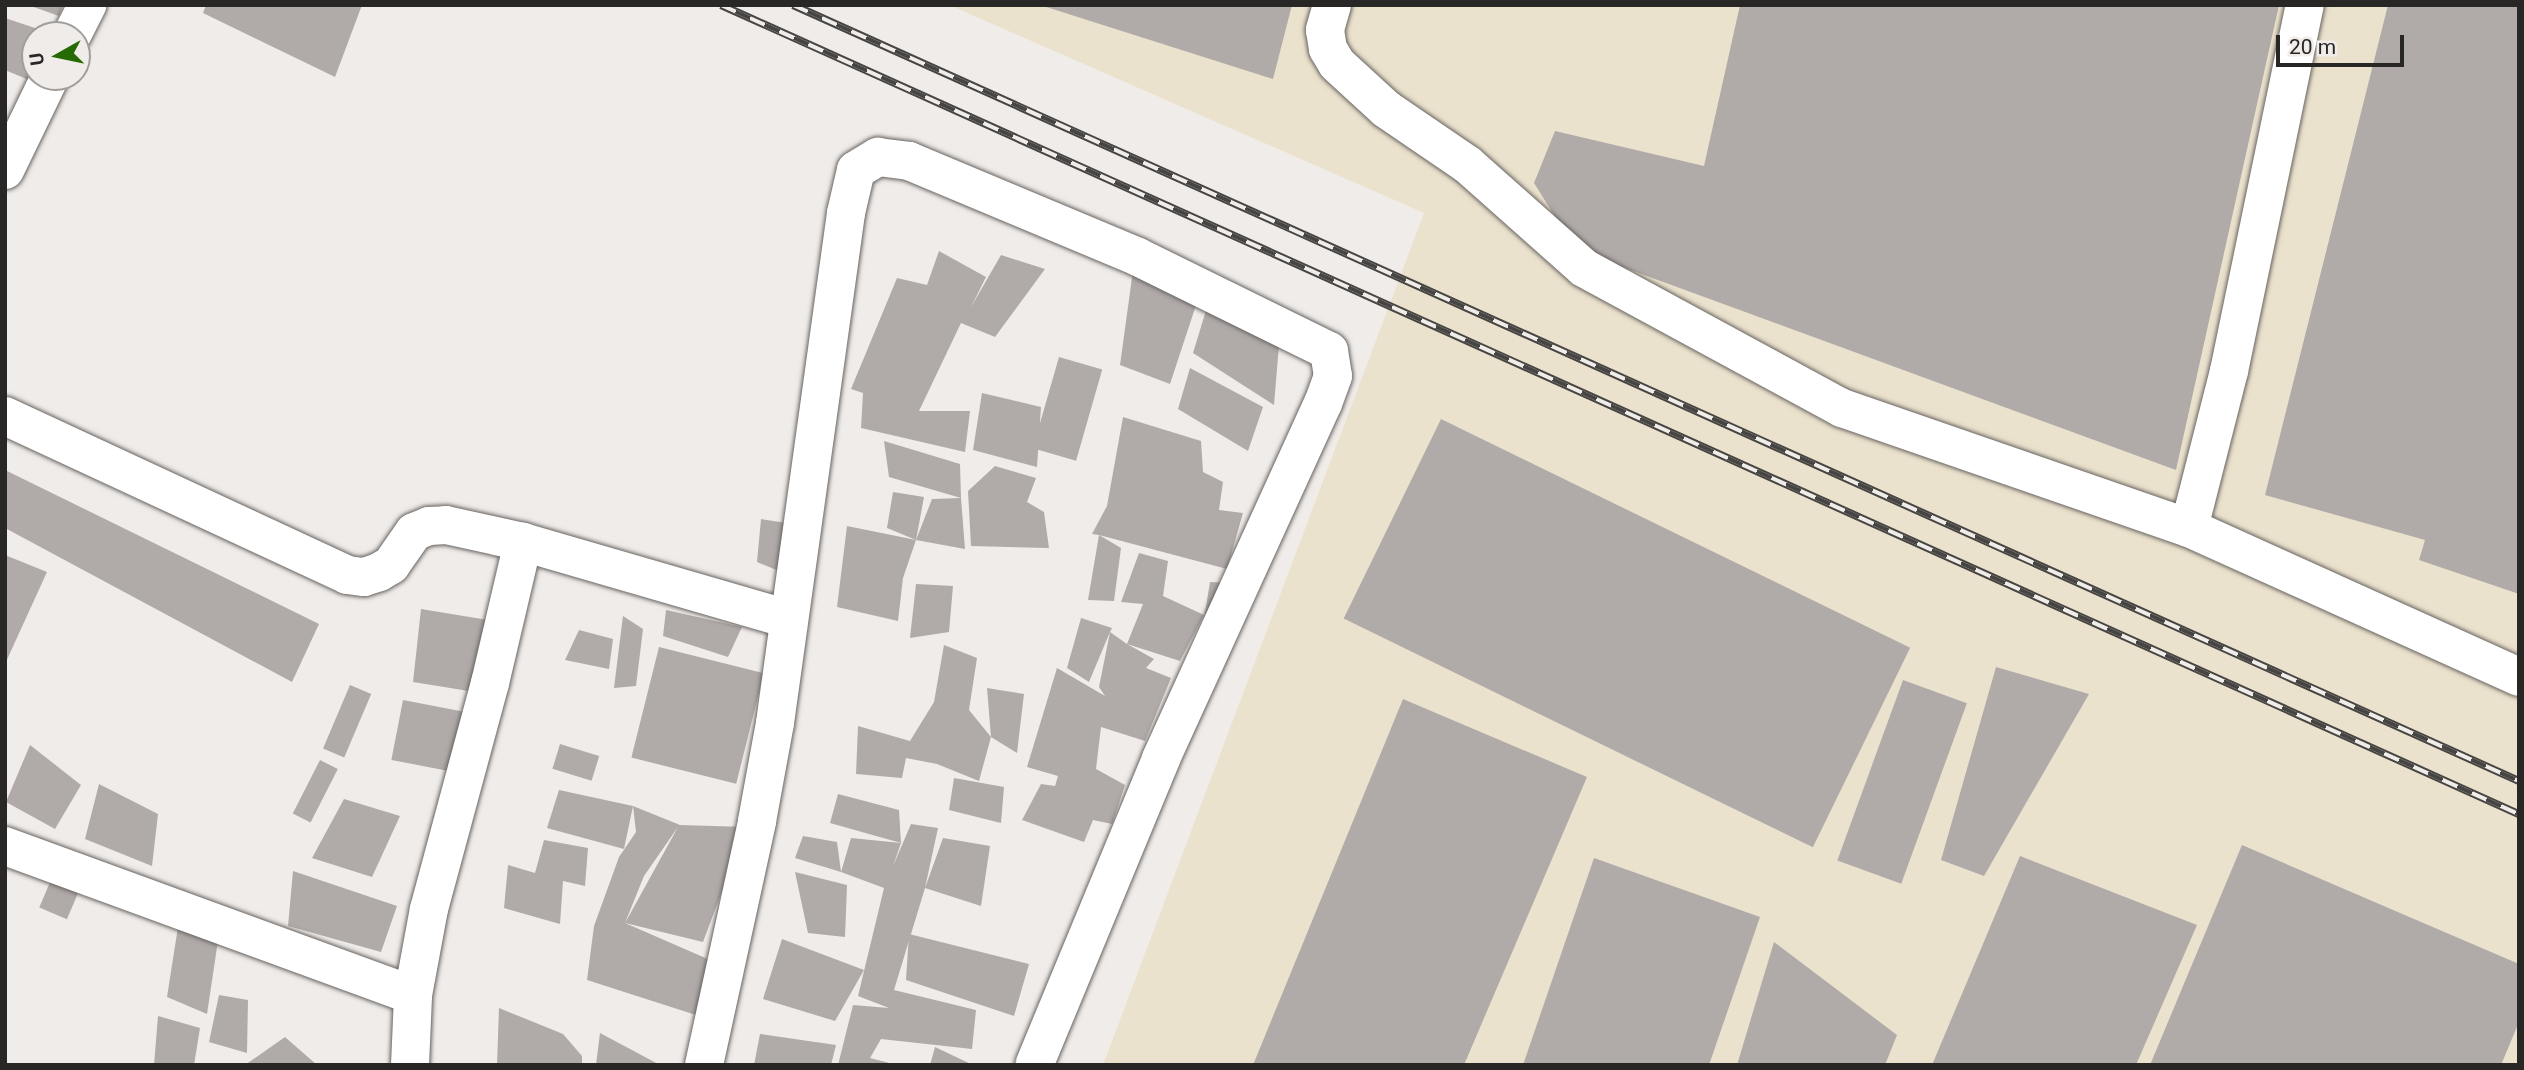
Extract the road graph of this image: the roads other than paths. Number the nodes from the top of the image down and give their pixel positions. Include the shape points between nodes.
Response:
1 (87, 5) edge
2 (1332, 5) edge
3 (2305, 5) edge
4 (79, 21) edge
5 (43, 91) edge
6 (5, 170) edge
7 (5, 416) edge
8 (2189, 528) junction
9 (523, 542) junction
10 (788, 619) junction
11 (2519, 677) edge
12 (5, 846) edge
13 (413, 995) junction
14 (410, 1065) edge
15 (704, 1065) edge
16 (1034, 1065) edge

1 - 4 street
2 - 8 street via 1325,30 1337,64 1386,109 1468,166 1584,268 1842,408
3 - 8 street via 2229,371
5 - 6 street
7 - 9 street via 347,575 364,577 391,565 414,532 429,526 446,525
8 - 11 street
9 - 10 street
9 - 13 street via 429,909
10 - 15 street via 757,821
10 - 16 street via 846,213 856,170 878,157 909,161 1138,257 1328,352 1333,376 1323,403 1161,759
12 - 13 street
13 - 14 street

